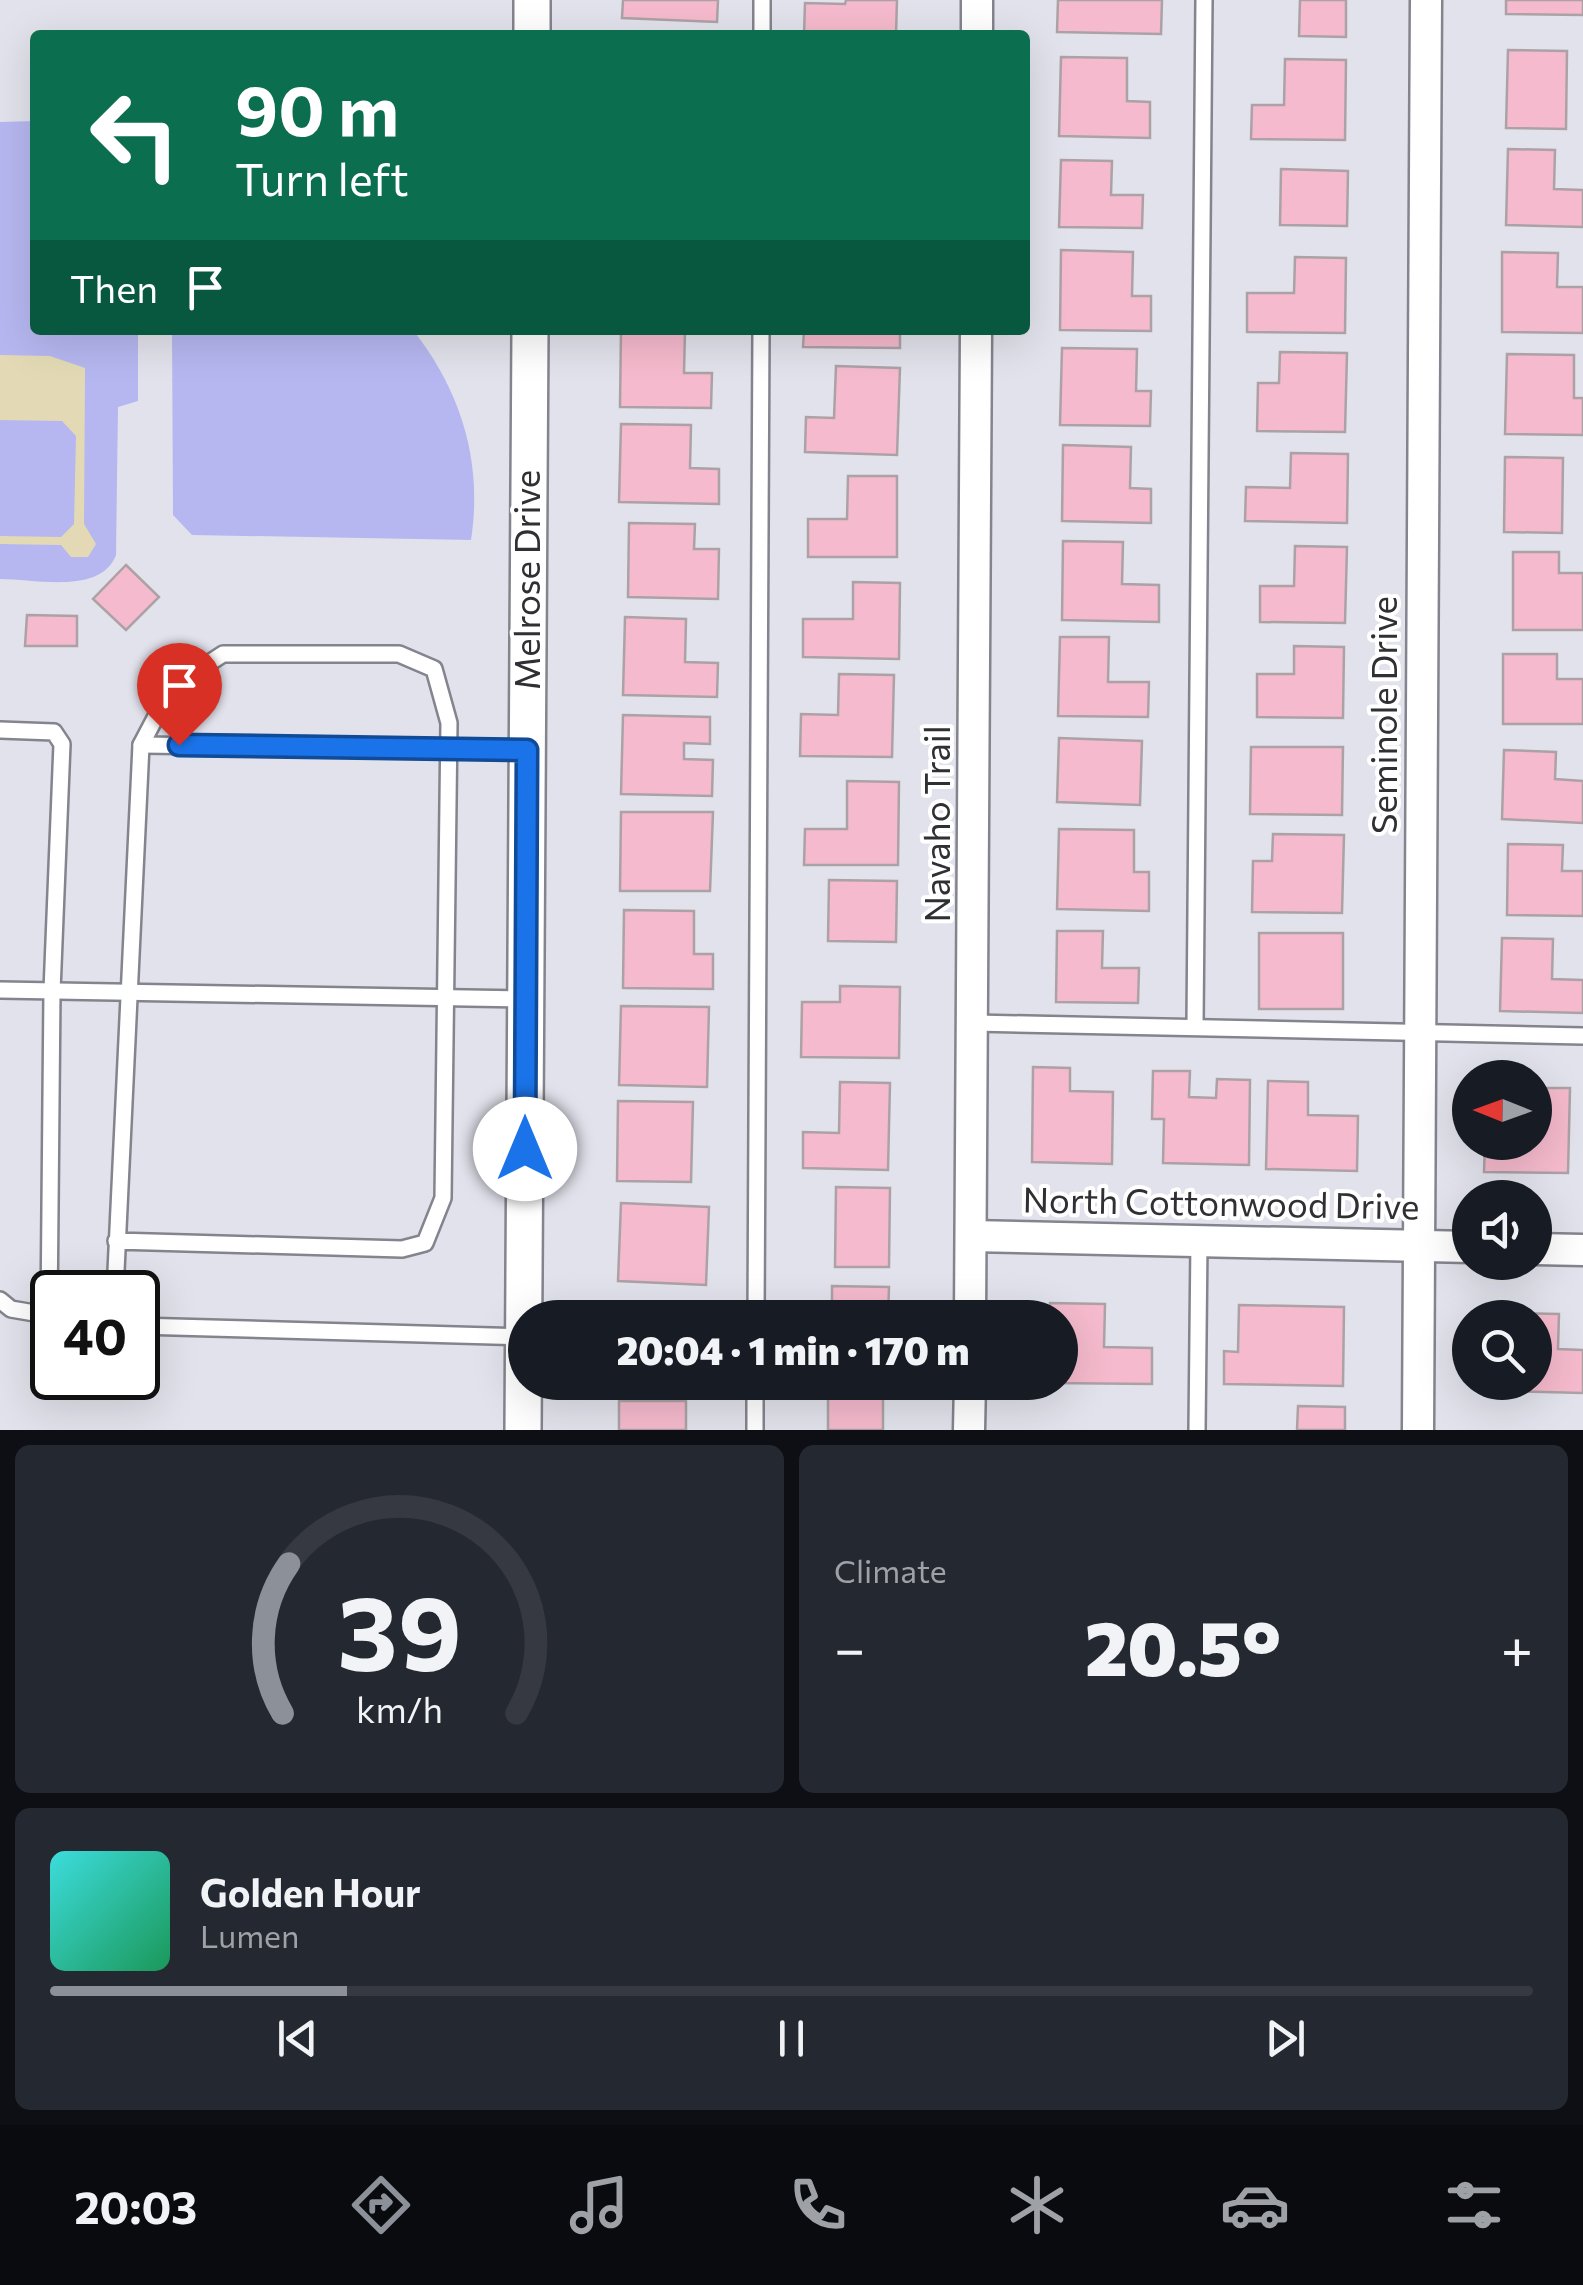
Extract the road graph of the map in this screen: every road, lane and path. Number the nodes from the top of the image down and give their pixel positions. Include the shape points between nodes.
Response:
1 (532, 0) edge
2 (762, 0) edge
3 (977, 0) edge
4 (1204, 0) edge
5 (1426, 0) edge
6 (532, 30) edge
7 (762, 30) edge
8 (976, 30) edge
9 (530, 335) edge
10 (761, 335) edge
11 (976, 335) edge
12 (0, 730) edge
13 (140, 744) junction
14 (527, 750) junction
15 (448, 751) junction
16 (0, 990) edge
17 (52, 991) junction
18 (129, 992) junction
19 (442, 997) junction
20 (526, 1000) junction
21 (975, 1023) junction
22 (1195, 1024) junction
23 (1421, 1035) junction
24 (1583, 1036) edge
25 (971, 1236) junction
26 (116, 1241) junction
27 (1199, 1242) junction
28 (1419, 1246) junction
29 (1452, 1247) edge
30 (1552, 1249) edge
31 (1583, 1250) edge
32 (51, 1270) edge
33 (115, 1270) edge
34 (0, 1300) edge
35 (524, 1300) edge
36 (756, 1300) edge
37 (970, 1300) edge
38 (30, 1312) edge
39 (160, 1327) edge
40 (508, 1337) edge
41 (524, 1400) edge
42 (756, 1400) edge
43 (970, 1400) edge
44 (524, 1430) edge
45 (755, 1430) edge
46 (969, 1430) edge
47 (1198, 1430) edge
48 (1418, 1430) edge

1 - 6 street
2 - 7 lane
3 - 8 street
4 - 22 lane
5 - 23 street, Seminole Drive
9 - 14 street, Melrose Drive
10 - 36 lane
11 - 21 street, Navaho Trail
12 - 17 lane via 54,732 62,744
13 - 15 lane
13 - 15 lane via 171,688 223,654 398,654 434,669 449,723
13 - 18 lane
14 - 15 lane
14 - 20 street, Melrose Drive
15 - 19 lane
16 - 17 lane
17 - 18 lane
17 - 32 lane
18 - 19 lane
18 - 26 lane
19 - 20 lane
19 - 26 lane via 443,1198 425,1243 402,1249
20 - 35 street, Melrose Drive
21 - 22 lane
21 - 25 street, Navaho Trail
22 - 23 lane
23 - 24 lane
23 - 28 street, Seminole Drive
25 - 27 street, North Cottonwood Drive
25 - 37 street, Navaho Trail
26 - 33 lane
27 - 28 street, North Cottonwood Drive
27 - 47 lane
28 - 29 street, North Cottonwood Drive
28 - 48 street, Seminole Drive
30 - 31 street
34 - 38 lane
39 - 40 lane
41 - 44 street, Melrose Drive
42 - 45 lane
43 - 46 street

